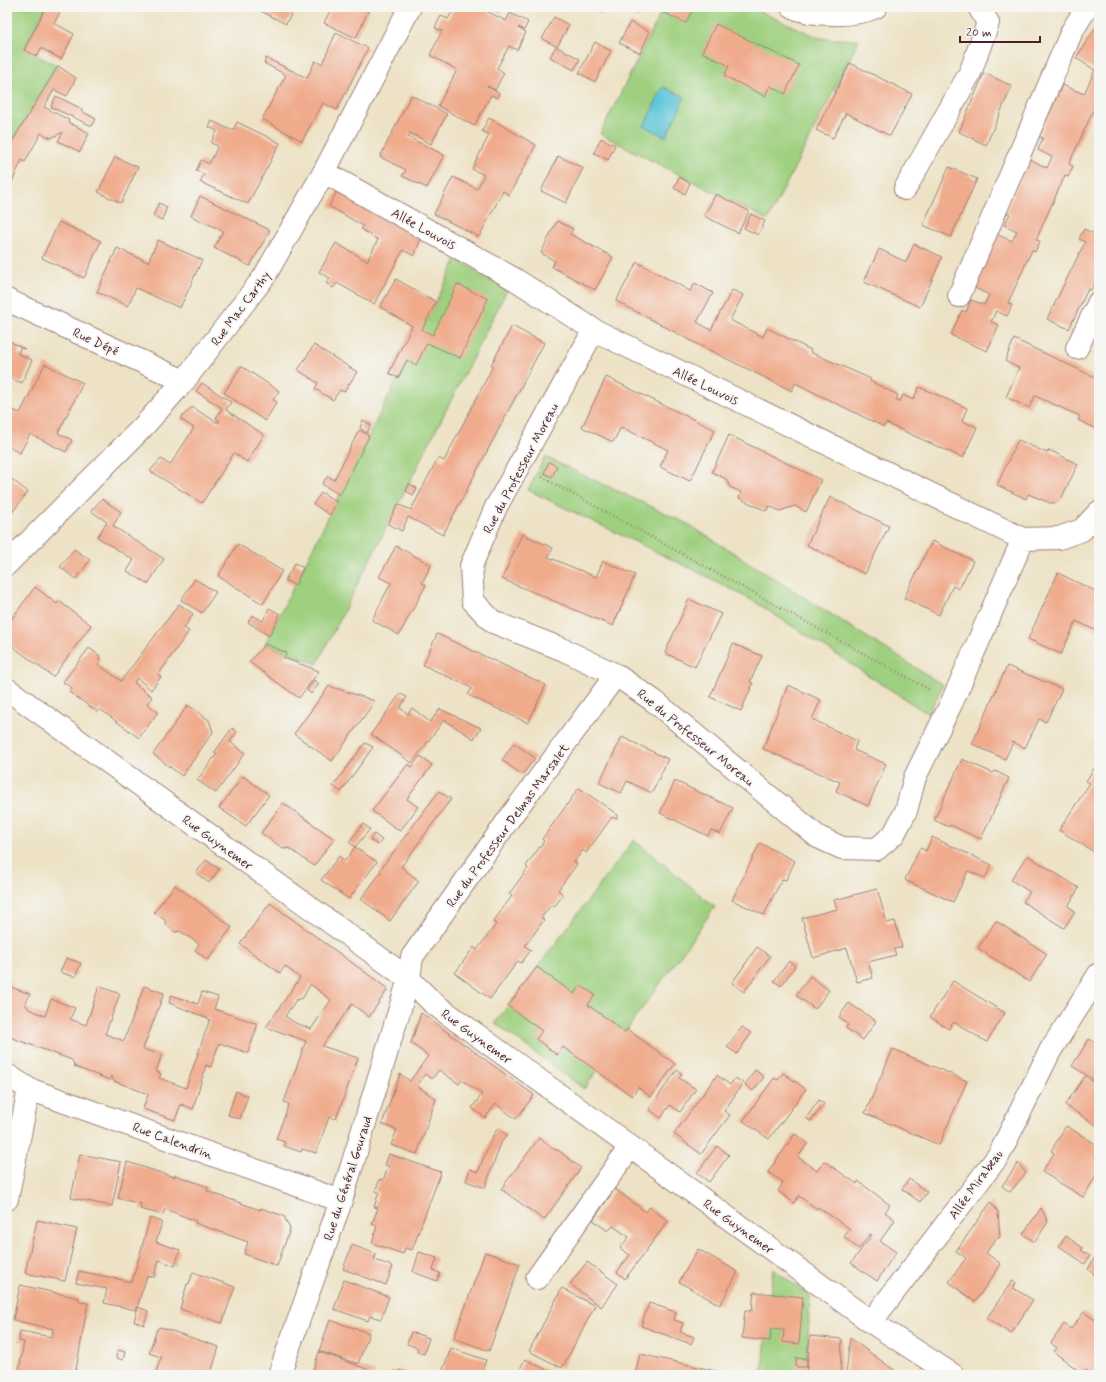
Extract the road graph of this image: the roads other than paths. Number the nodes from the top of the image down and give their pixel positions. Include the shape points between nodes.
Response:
1 (410, 7) edge
2 (792, 7) edge
3 (876, 7) edge
4 (979, 7) edge
5 (1087, 7) edge
6 (324, 172) junction
7 (905, 189) dead end
8 (959, 296) dead end
9 (7, 300) edge
10 (1099, 302) edge
11 (594, 330) junction
12 (1077, 348) dead end
13 (184, 382) junction
14 (1099, 512) edge
15 (1022, 539) junction
16 (7, 564) edge
17 (616, 675) junction
18 (7, 690) edge
19 (1099, 974) edge
20 (409, 979) junction
21 (7, 1075) edge
22 (29, 1089) junction
23 (630, 1147) junction
24 (7, 1199) edge
25 (341, 1201) junction
26 (537, 1278) dead end
27 (871, 1322) junction
28 (279, 1375) edge
29 (953, 1375) edge

1 - 6 street, Rue Mac Carthy
2 - 3 street via 838,14 868,11
4 - 7 street via 988,23 970,73
5 - 8 street via 1072,30
6 - 11 street, Allée Louvois via 516,280
6 - 13 street, Rue Mac Carthy via 264,277
9 - 13 street, Rue Dépé
10 - 12 street
11 - 15 street, Allée Louvois
11 - 17 street, Rue du Professeur Moreau via 496,507 471,566 473,601 493,622 564,650
13 - 16 street, Rue Mac Carthy
14 - 15 street, Allée Louvois via 1082,530 1059,538
15 - 17 street, Rue du Professeur Moreau via 952,702 915,777 906,812 894,834 877,850 842,848 818,837 654,701
17 - 20 street, Rue du Professeur Delmas Marsalet via 511,816 412,957
18 - 20 street, Rue Guynemer
19 - 27 street, Allée Mirabeau via 1050,1051 999,1155
20 - 23 street, Rue Guynemer via 433,1003
20 - 25 street, Rue du Général Gouraud
21 - 22 street, Rue Calendrin
22 - 24 street
22 - 25 street, Rue Calendrin
23 - 26 street
23 - 27 street, Rue Guynemer
25 - 28 street, Rue du Général Gouraud
27 - 29 street, Rue Guynemer

